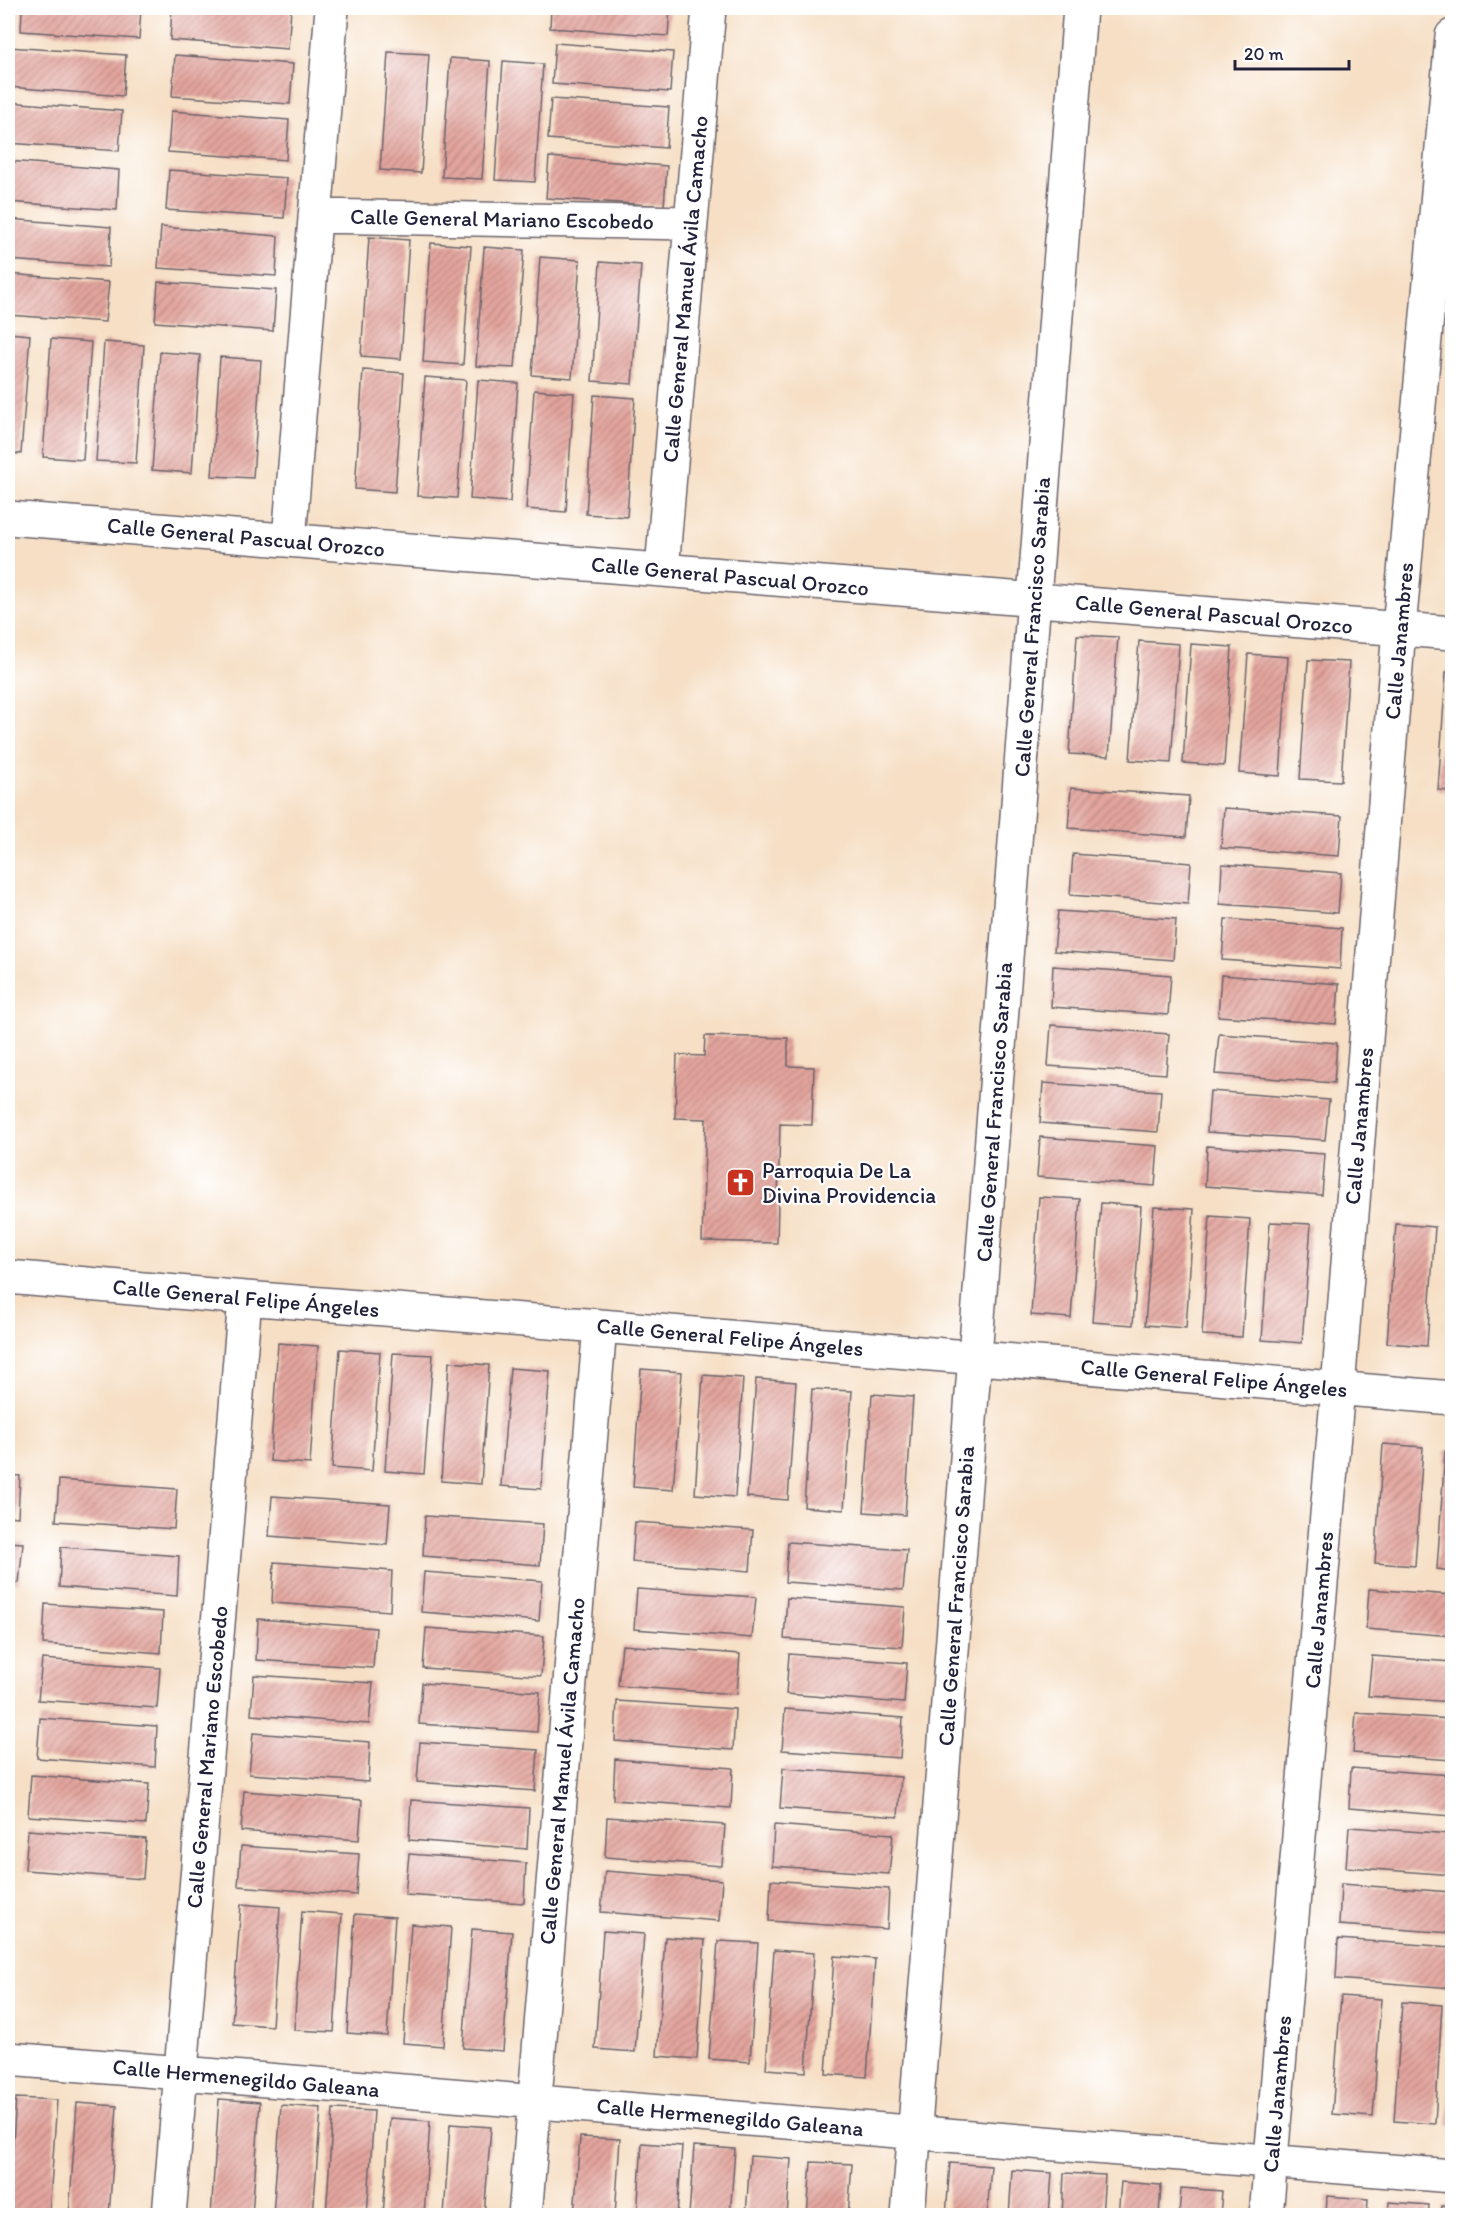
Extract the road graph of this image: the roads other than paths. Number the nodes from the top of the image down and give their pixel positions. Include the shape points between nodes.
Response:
1 (332, 8) edge
2 (709, 8) edge
3 (1080, 8) edge
4 (1452, 36) edge
5 (315, 216) junction
6 (690, 223) junction
7 (8, 518) edge
8 (289, 540) junction
9 (662, 570) junction
10 (1034, 600) junction
11 (1399, 629) junction
12 (1452, 633) edge
13 (8, 1277) edge
14 (245, 1298) junction
15 (600, 1326) junction
16 (975, 1357) junction
17 (1338, 1388) junction
18 (1452, 1398) edge
19 (8, 2058) edge
20 (181, 2073) junction
21 (533, 2101) junction
22 (914, 2132) junction
23 (1271, 2161) junction
24 (1452, 2176) edge
25 (169, 2216) edge
26 (525, 2216) edge
27 (908, 2216) edge
28 (1266, 2216) edge

1 - 5 street
2 - 6 street, Calle General Manuel Ávila Camacho
3 - 10 street, Calle General Francisco Sarabia
4 - 11 street, Calle Janambres
5 - 6 street, Calle General Mariano Escobedo
5 - 8 street
6 - 9 street, Calle General Manuel Ávila Camacho
7 - 8 street, Calle General Pascual Orozco
8 - 9 street, Calle General Pascual Orozco
9 - 10 street, Calle General Pascual Orozco
10 - 11 street, Calle General Pascual Orozco
10 - 16 street, Calle General Francisco Sarabia
11 - 12 street, Calle General Pascual Orozco
11 - 17 street, Calle Janambres
13 - 14 street, Calle General Felipe Ángeles
14 - 15 street, Calle General Felipe Ángeles
14 - 20 street, Calle General Mariano Escobedo
15 - 16 street, Calle General Felipe Ángeles
15 - 21 street, Calle General Manuel Ávila Camacho
16 - 17 street, Calle General Felipe Ángeles
16 - 22 street, Calle General Francisco Sarabia
17 - 18 street, Calle General Felipe Ángeles
17 - 23 street, Calle Janambres
19 - 20 street, Calle Hermenegildo Galeana
20 - 21 street, Calle Hermenegildo Galeana
20 - 25 street, Calle General Mariano Escobedo
21 - 22 street, Calle Hermenegildo Galeana
21 - 26 street, Calle General Manuel Ávila Camacho
22 - 23 street, Calle Hermenegildo Galeana
22 - 27 street, Calle General Francisco Sarabia
23 - 24 street, Calle Hermenegildo Galeana
23 - 28 street, Calle Janambres

